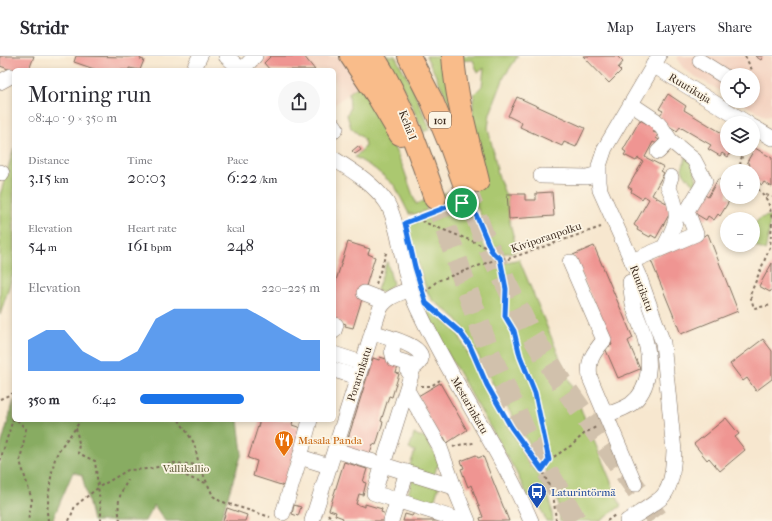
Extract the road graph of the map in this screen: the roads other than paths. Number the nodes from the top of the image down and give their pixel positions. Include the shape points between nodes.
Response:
1 (200, 56) edge
2 (226, 56) edge
3 (255, 56) edge
4 (351, 56) edge
5 (373, 56) edge
6 (409, 56) edge
7 (655, 59) edge
8 (452, 61) edge
9 (700, 61) dead end
10 (194, 68) edge
11 (240, 68) edge
12 (244, 68) edge
13 (720, 74) edge
14 (720, 99) edge
15 (631, 104) junction
16 (734, 108) edge
17 (740, 116) edge
18 (760, 131) edge
19 (772, 138) edge
20 (670, 140) junction
21 (658, 152) dead end
22 (336, 160) edge
23 (598, 174) junction
24 (541, 176) dead end
25 (671, 177) dead end
26 (664, 247) junction
27 (632, 261) junction
28 (570, 262) dead end
29 (640, 279) junction
30 (419, 291) junction
31 (364, 293) dead end
32 (385, 301) junction
33 (372, 332) junction
34 (395, 340) junction
35 (336, 355) edge
36 (362, 363) junction
37 (413, 368) dead end
38 (336, 371) edge
39 (358, 377) junction
40 (407, 390) junction
41 (607, 418) junction
42 (309, 422) edge
43 (335, 450) junction
44 (300, 457) junction
45 (383, 465) junction
46 (330, 466) junction
47 (407, 472) junction
48 (635, 484) dead end
49 (454, 488) junction
50 (398, 500) junction
51 (280, 516) road end
52 (312, 521) edge
53 (391, 521) edge
54 (462, 521) edge
55 (468, 521) edge
56 (531, 521) edge
57 (627, 521) edge

1 - 10 street
2 - 11 street
3 - 12 street
4 - 5 highway, Kehä I via 377,95 434,200 402,109
6 - 8 highway, 101 via 432,101 451,147 471,183
7 - 14 street, Ruutikuja
7 - 15 street, Ruutikatu
9 - 13 street
15 - 20 street via 655,120
15 - 23 street, Ruutikatu via 605,148
16 - 17 street, Ruutikuja
18 - 19 street
20 - 21 street
20 - 26 street via 694,160 705,180 687,211 696,234
22 - 30 street, Mestarinkatu via 368,182 388,205
23 - 24 street via 587,177
23 - 27 street, Ruutikatu via 600,190
25 - 26 street via 668,186 674,199 677,217
26 - 27 street
27 - 29 street, Ruutikatu
28 - 41 street via 604,340 591,357 589,368 590,378
29 - 41 street via 630,282 633,304 648,355 644,388 630,405
29 - 57 street, Ruutikatu via 662,343 674,451 673,468 663,496
30 - 32 street via 391,297
30 - 56 street, Mestarinkatu via 417,306 450,372 520,495
31 - 32 street
32 - 33 street, Porarinkatu
33 - 34 street
33 - 36 street, Porarinkatu
34 - 37 street via 418,351 420,361
34 - 40 street via 392,351 394,359 410,364 408,371 412,372
35 - 36 street
36 - 39 street, Porarinkatu
38 - 39 street
39 - 43 street, Porarinkatu
40 - 45 street
40 - 49 street via 440,450
41 - 48 street
42 - 44 street
43 - 45 street
43 - 46 street, Porarinkatu
44 - 46 street
44 - 51 street
45 - 47 street
45 - 50 street via 374,493
46 - 52 street, Porarinkatu
47 - 49 street
47 - 50 street
49 - 55 street
50 - 53 street
50 - 54 street

